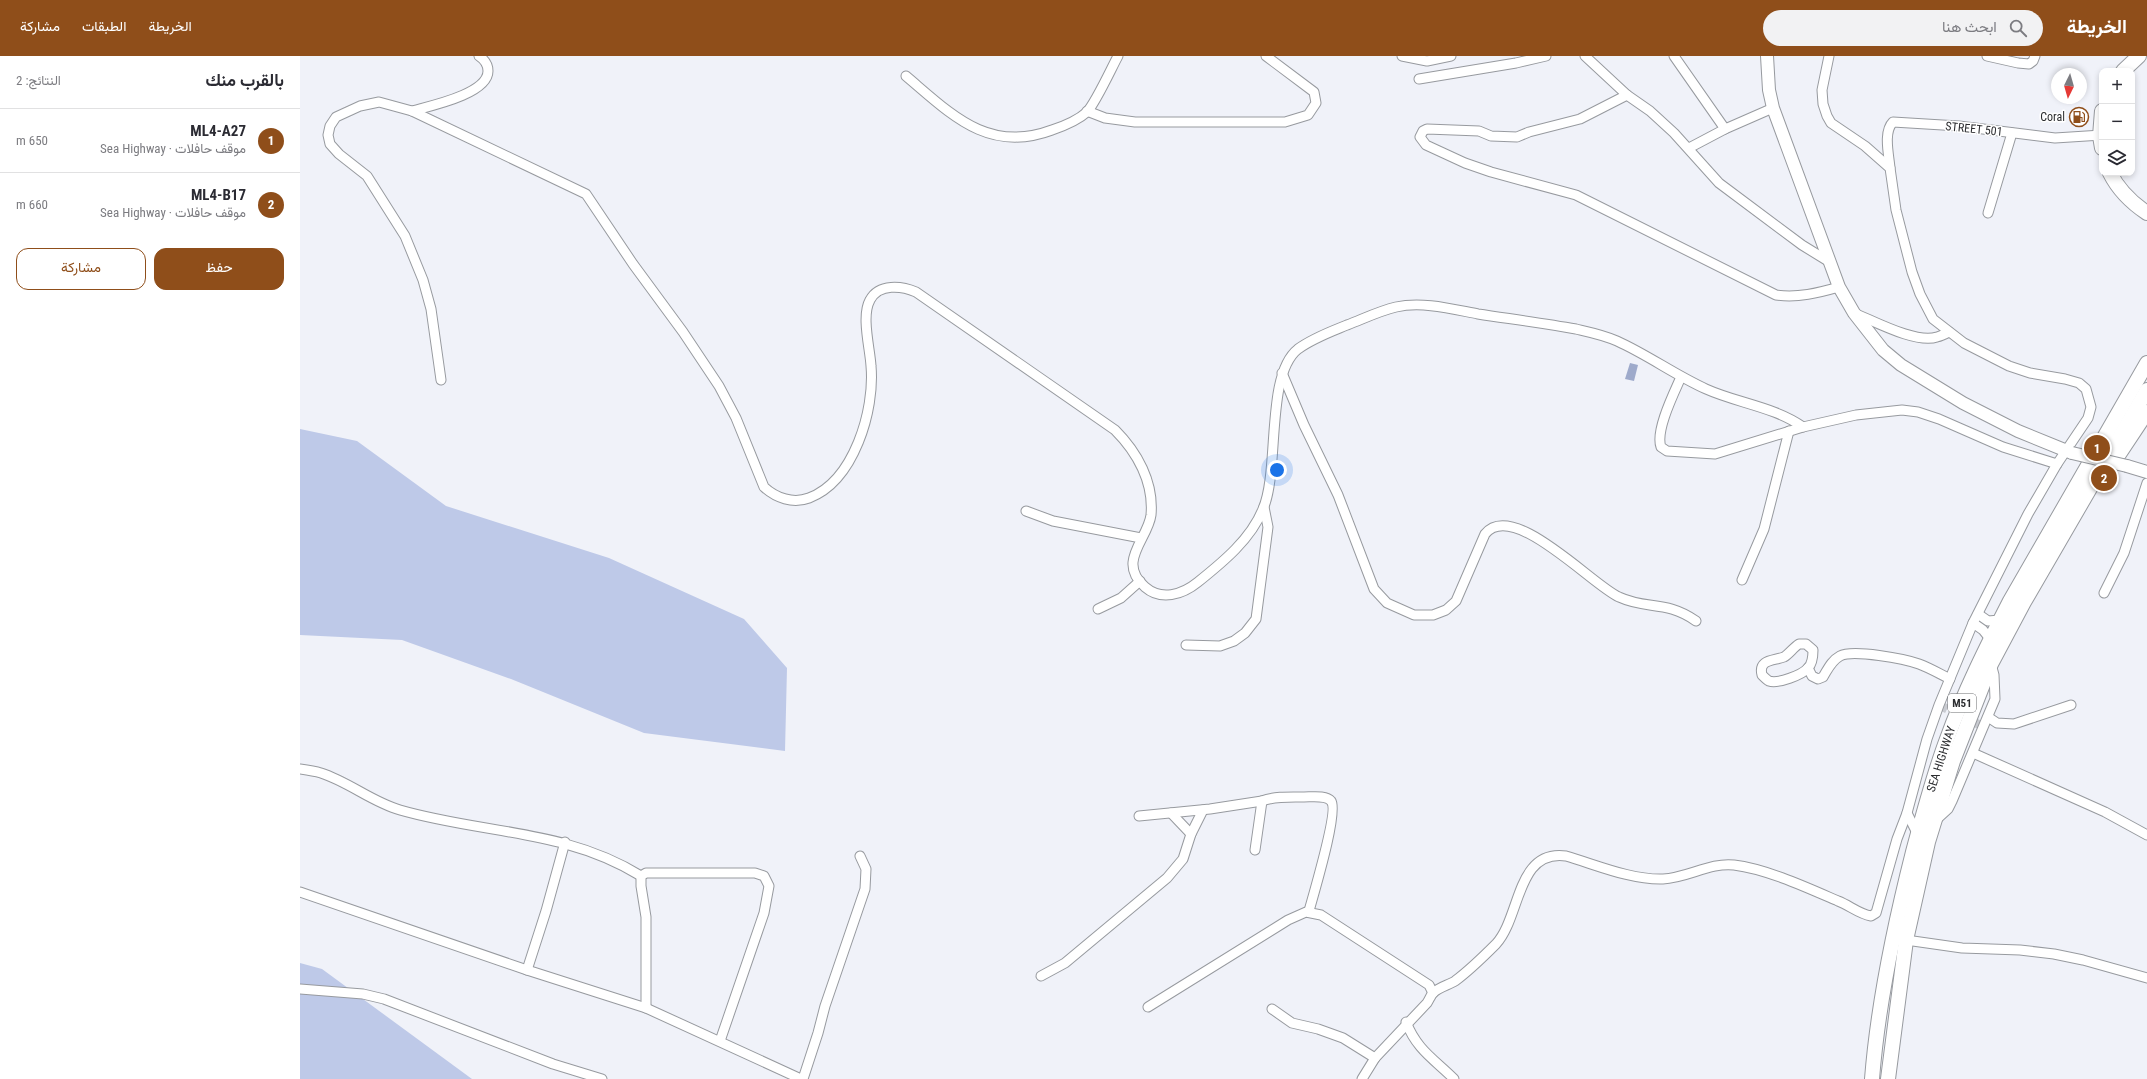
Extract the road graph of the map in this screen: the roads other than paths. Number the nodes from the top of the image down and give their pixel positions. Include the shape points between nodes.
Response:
1 (479, 56) edge
2 (1118, 56) edge
3 (1266, 56) edge
4 (1402, 56) edge
5 (1451, 56) edge
6 (1546, 56) edge
7 (1585, 56) edge
8 (1674, 56) edge
9 (1767, 56) edge
10 (1829, 56) edge
11 (1987, 56) edge
12 (2035, 56) edge
13 (2139, 56) edge
14 (2147, 62) edge
15 (2126, 68) edge
16 (2135, 72) edge
17 (906, 76) dead end
18 (1419, 79) dead end
19 (1627, 95) junction
20 (1773, 108) junction
21 (412, 111) junction
22 (1087, 111) junction
23 (1725, 129) junction
24 (2012, 133) junction
25 (2099, 140) edge
26 (1689, 148) junction
27 (1890, 168) junction
28 (2112, 176) edge
29 (2122, 176) edge
30 (2147, 203) edge
31 (1988, 213) dead end
32 (2147, 213) edge
33 (1828, 261) junction
34 (1838, 287) junction
35 (1854, 313) junction
36 (1949, 332) junction
37 (2147, 363) edge
38 (1282, 373) junction
39 (1681, 377) junction
40 (440, 380) dead end
41 (2147, 390) edge
42 (2147, 412) edge
43 (1803, 427) junction
44 (1790, 431) junction
45 (2069, 452) junction
46 (2057, 464) junction
47 (2147, 472) edge
48 (2147, 483) edge
49 (2082, 502) junction
50 (1264, 507) junction
51 (1026, 511) dead end
52 (1141, 538) junction
53 (1742, 580) dead end
54 (1140, 581) junction
55 (2104, 593) dead end
56 (1098, 609) dead end
57 (1978, 614) junction
58 (2000, 620) junction
59 (1696, 621) dead end
60 (1973, 624) junction
61 (1991, 640) junction
62 (1186, 645) dead end
63 (1991, 664) junction
64 (1808, 668) junction
65 (1950, 679) junction
66 (2071, 705) dead end
67 (1988, 717) junction
68 (1973, 752) junction
69 (300, 769) edge
70 (1262, 801) junction
71 (1203, 810) junction
72 (1171, 813) junction
73 (1907, 813) junction
74 (1139, 816) dead end
75 (1935, 820) junction
76 (1191, 834) junction
77 (1918, 835) junction
78 (2147, 835) edge
79 (565, 842) junction
80 (1255, 850) dead end
81 (860, 856) dead end
82 (641, 876) junction
83 (300, 892) edge
84 (1309, 912) junction
85 (1906, 940) junction
86 (527, 970) junction
87 (1041, 976) dead end
88 (2147, 978) edge
89 (300, 989) edge
90 (1433, 993) junction
91 (1148, 1007) dead end
92 (646, 1008) junction
93 (1272, 1009) dead end
94 (1406, 1022) junction
95 (720, 1041) junction
96 (1375, 1058) junction
97 (602, 1079) edge
98 (802, 1079) edge
99 (1362, 1079) edge
100 (1454, 1079) edge
101 (1872, 1079) edge
102 (1888, 1079) edge

1 - 21 street via 488,67 488,75 477,87 463,95
2 - 22 street
3 - 22 street via 1314,92 1316,103 1308,115 1285,122 1135,122 1105,118
4 - 5 street via 1427,61
6 - 18 street
7 - 19 street
8 - 23 street
9 - 20 main road
10 - 27 street via 1822,90 1827,116 1832,123 1865,146
11 - 12 street via 2026,64
13 - 15 highway
14 - 16 highway
17 - 22 street via 960,120 993,135 1034,136 1071,122
19 - 26 street via 1650,111
19 - 34 street via 1580,119 1517,137 1492,136 1479,131 1427,129 1420,137 1426,145 1464,163 1576,195 1776,295 1819,293
20 - 23 street
20 - 33 main road
21 - 40 street via 379,102 360,106 336,117 328,135 330,144 339,154 367,176 405,236 423,280 431,309
21 - 52 street via 586,194 719,386 736,418 764,487 772,495 797,500 820,494 842,472 862,431 870,400 871,366 866,316 868,305 874,294 900,287 916,292 1115,430 1126,441 1139,459 1150,494 1151,517
23 - 26 street
24 - 25 street, STREET 501
24 - 27 street, STREET 501 via 1959,126 1894,122 1889,128 1888,135
24 - 31 street
26 - 33 street via 1710,174 1732,194
27 - 36 street via 1896,210 1912,272 1928,312
28 - 32 highway via 2135,205
29 - 30 highway via 2135,194
33 - 34 main road
34 - 35 main road
35 - 36 street via 1897,331 1924,338 1937,338
35 - 45 main road via 1883,350 1901,365 1963,403 2018,431
36 - 45 street via 2009,366 2079,383 2086,389 2091,407 2088,418
37 - 58 highway, SEA HIGHWAY / M51
38 - 39 street via 1290,356 1316,338 1396,307 1417,306 1576,329 1615,340
38 - 50 street via 1270,485
38 - 59 street via 1338,495 1374,589 1387,603 1414,615 1432,615 1446,610 1456,601 1485,534 1491,528 1501,527 1520,530 1547,543 1588,577 1618,597 1671,607
39 - 43 street via 1736,401 1786,417
39 - 44 street via 1662,429 1660,442 1663,449 1680,453 1715,454
41 - 49 highway, SEA HIGHWAY / M51
42 - 49 highway via 2124,448
43 - 44 street
43 - 46 street via 1856,415 1910,410 1971,432 2016,452
44 - 53 street via 1764,529
45 - 46 street
45 - 47 main road, bridge
46 - 57 street
48 - 55 street via 2124,553
49 - 63 highway, SEA HIGHWAY / M51
50 - 54 street via 1257,523 1230,554 1190,589 1168,596 1153,593
50 - 62 street via 1268,527 1256,619 1245,633 1234,641 1220,646
51 - 52 street via 1053,521
52 - 54 street via 1133,560
54 - 56 street via 1121,598
57 - 58 street via 1988,621
57 - 60 street
58 - 61 highway, SEA HIGHWAY / M51
60 - 61 street via 1983,630
60 - 65 street
61 - 77 highway, SEA HIGHWAY / M51 via 1946,740
63 - 67 street via 1994,675 1994,699
63 - 75 highway, SEA HIGHWAY / M51 via 1953,761
64 - 64 street via 1813,650 1806,644 1799,644 1785,656 1767,660 1761,672 1768,680 1774,682 1795,676
64 - 65 street via 1812,676 1818,679 1840,656 1847,653 1863,654 1919,664
65 - 73 street via 1927,739
66 - 67 street via 2014,724 1997,722
67 - 68 street
68 - 75 street via 1952,801
68 - 78 street via 2105,812
69 - 79 street via 321,773 398,810
70 - 71 street
70 - 80 street
70 - 84 street via 1270,798 1325,798 1333,804 1332,826
71 - 72 street
71 - 76 street
72 - 74 street
72 - 76 street
73 - 77 street
73 - 90 street via 1879,905 1876,913 1871,916 1795,883 1736,865 1724,864 1682,876 1649,879 1566,856 1555,855 1545,858 1533,866 1525,879 1510,920 1497,942 1454,981
75 - 85 highway, SEA HIGHWAY / M51
76 - 87 street via 1183,859 1167,878 1065,963
77 - 101 highway, SEA HIGHWAY / M51 via 1896,919
79 - 82 street via 618,862
79 - 86 street
81 - 98 street via 867,874 865,889
82 - 92 street via 646,932
82 - 95 street via 651,872 755,873 767,879 769,889 764,913
83 - 86 street
84 - 90 street via 1321,915 1429,985
84 - 91 street via 1297,915 1276,927
85 - 88 street via 1962,948 2054,954
85 - 102 highway, SEA HIGHWAY / M51
86 - 92 street
89 - 97 street via 363,994 384,999 553,1064
90 - 94 street via 1427,1003
92 - 95 street
93 - 96 street via 1292,1023 1343,1038
94 - 96 street
94 - 100 street via 1425,1054
95 - 98 street
96 - 99 street

